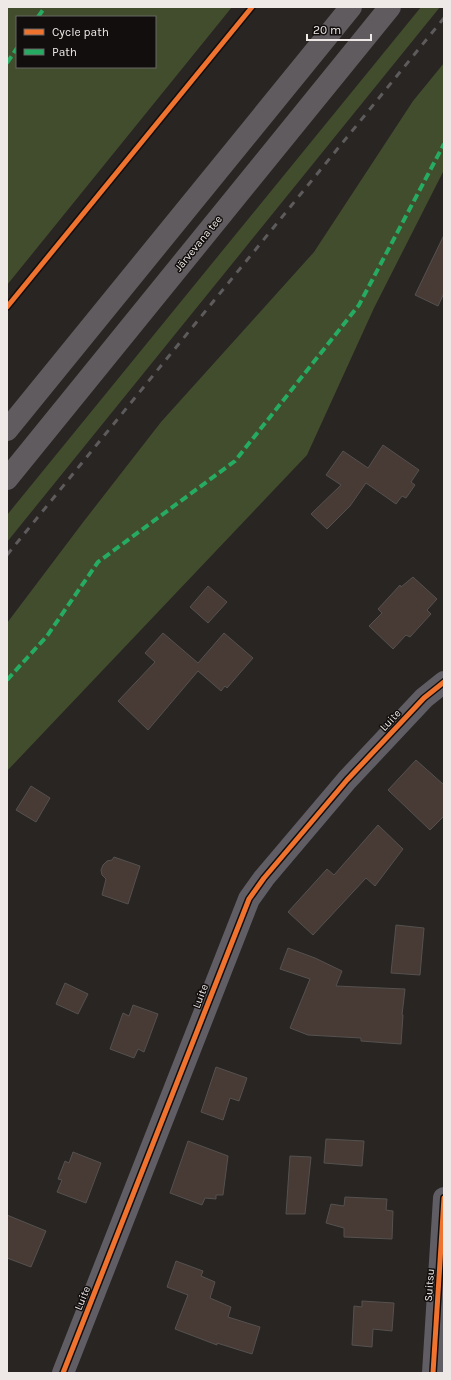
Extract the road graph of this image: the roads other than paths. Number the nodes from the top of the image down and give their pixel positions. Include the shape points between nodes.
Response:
1 (351, 7) edge
2 (390, 7) edge
3 (7, 430) edge
4 (7, 479) edge
5 (444, 682) edge
6 (444, 1198) edge
7 (63, 1373) edge
8 (433, 1373) edge

1 - 3 highway
2 - 4 highway, Järvevana tee
5 - 7 street, Luite via 424,698 347,780 249,899
6 - 8 street, Suitsu

